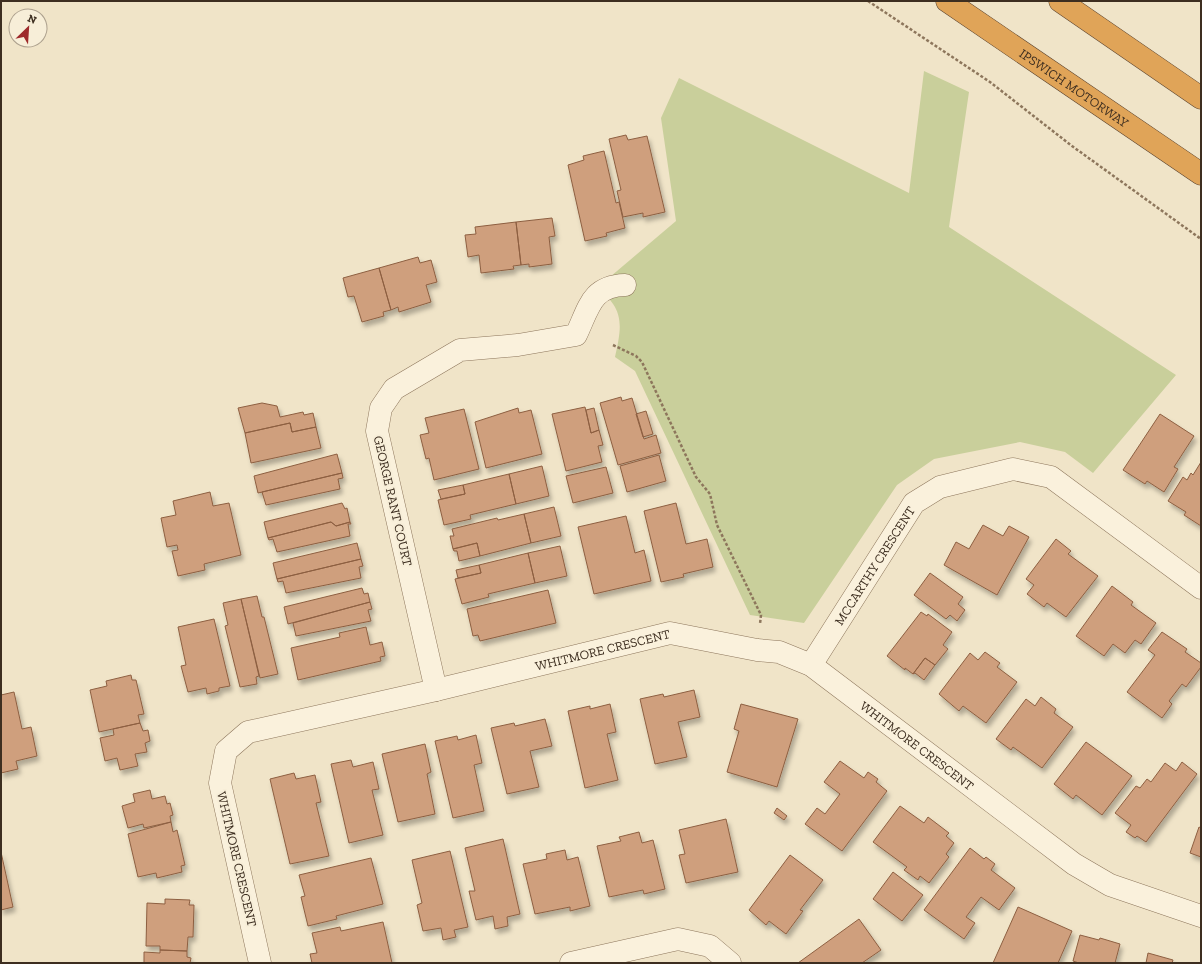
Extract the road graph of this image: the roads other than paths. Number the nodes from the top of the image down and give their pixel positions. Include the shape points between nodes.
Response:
1 (947, 1) edge
2 (1060, 1) edge
3 (1201, 98) edge
4 (1201, 174) edge
5 (625, 285) dead end
6 (1201, 588) edge
7 (811, 665) junction
8 (436, 690) junction
9 (1201, 916) edge
10 (260, 963) edge
11 (571, 963) edge
12 (730, 963) edge

1 - 4 highway, IPSWICH MOTORWAY
2 - 3 highway
5 - 8 street, GEORGE RANT COURT via 611,285 596,295 576,335 518,345 460,350 394,389 381,408 377,431
6 - 7 street, MCCARTHY CRESCENT via 1051,477 1012,469 940,487 914,503
7 - 8 street, WHITMORE CRESCENT via 779,652 670,633
7 - 9 street, WHITMORE CRESCENT via 1074,864 1110,885
8 - 10 street, WHITMORE CRESCENT via 248,732 226,751 220,783
11 - 12 street via 678,939 710,946

